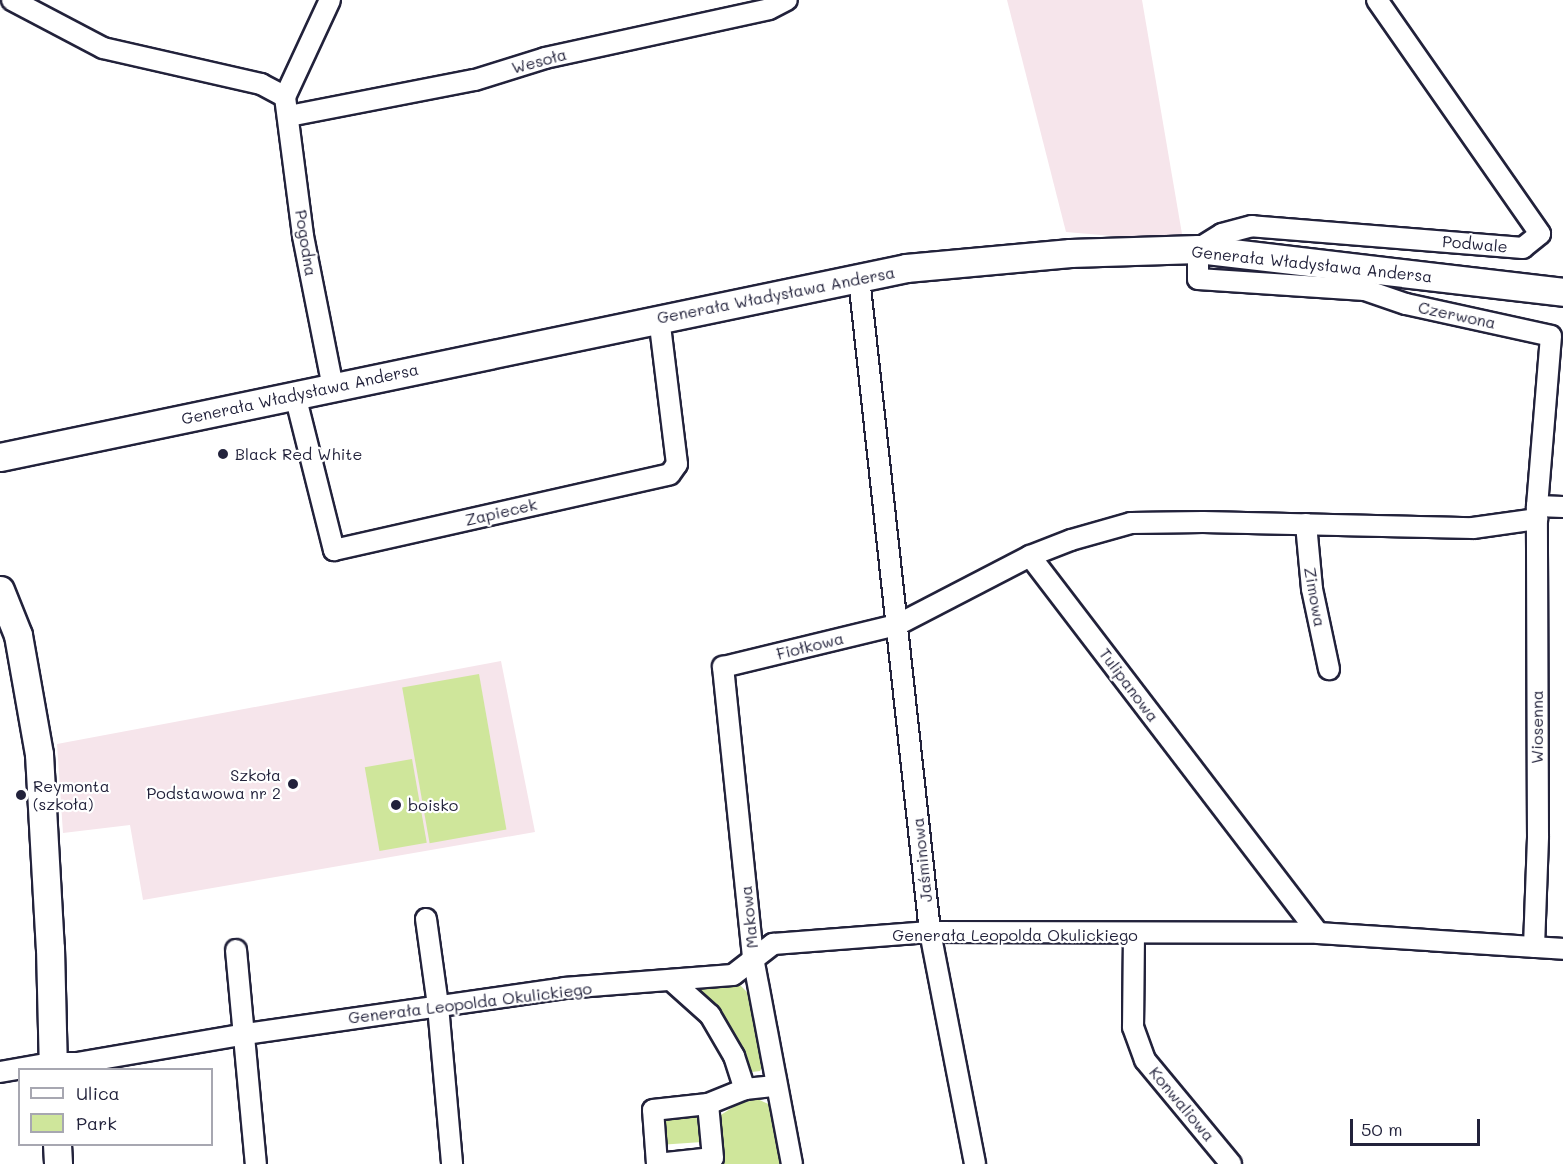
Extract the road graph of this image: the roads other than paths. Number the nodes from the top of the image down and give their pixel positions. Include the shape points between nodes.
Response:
1 (12, 0) edge
2 (330, 0) edge
3 (787, 0) edge
4 (1377, 0) edge
5 (287, 106) junction
6 (1198, 249) junction
7 (859, 278) junction
8 (1563, 292) edge
9 (659, 318) junction
10 (333, 388) junction
11 (296, 394) junction
12 (0, 457) edge
13 (1563, 507) edge
14 (1537, 512) junction
15 (1306, 524) junction
16 (1030, 556) junction
17 (0, 590) edge
18 (897, 625) junction
19 (723, 667) joint
20 (1329, 669) dead end
21 (426, 918) dead end
22 (930, 932) junction
23 (1318, 933) junction
24 (1134, 934) junction
25 (1534, 947) junction
26 (1563, 949) edge
27 (236, 950) dead end
28 (753, 957) junction
29 (672, 981) junction
30 (438, 1005) junction
31 (246, 1034) junction
32 (53, 1066) edge
33 (35, 1068) edge
34 (18, 1070) edge
35 (0, 1072) edge
36 (776, 1086) junction
37 (745, 1089) junction
38 (708, 1104) junction
39 (57, 1146) edge
40 (58, 1164) edge
41 (256, 1164) edge
42 (452, 1164) edge
43 (657, 1164) edge
44 (792, 1164) edge
45 (975, 1164) edge
46 (1231, 1164) edge

1 - 5 street via 103,48 261,84
2 - 5 street
3 - 5 street, Wesoła via 769,9 545,58 475,80
4 - 6 street, Podwale via 1540,234 1523,248 1252,226 1222,234
5 - 10 street, Pogodna via 303,237
6 - 7 street, Generała Władysława Andersa via 1070,253 906,268
6 - 8 street, Generała Władysława Andersa
6 - 14 street, Czerwona via 1198,279 1365,290 1406,304 1551,336
7 - 9 street, Generała Władysława Andersa
7 - 18 street, Jaśminowa
9 - 10 street, Generała Władysława Andersa
9 - 11 street, Zapiecek via 676,464 670,474 334,550
10 - 11 street, Generała Władysława Andersa
11 - 12 street, Generała Władysława Andersa
13 - 14 street
14 - 15 street via 1473,528
14 - 25 street, Wiosenna via 1538,836
15 - 16 street via 1131,523
15 - 20 street, Zimowa via 1312,589
16 - 18 street
16 - 23 street, Tulipanowa
17 - 32 street via 18,635 39,754
18 - 19 street, Fiołkowa
18 - 22 street, Jaśminowa
19 - 28 street, Makowa
21 - 30 street
22 - 24 street, Generała Leopolda Okulickiego
22 - 28 street, Generała Leopolda Okulickiego via 773,944
22 - 45 street, Jaśminowa
23 - 24 street, Generała Leopolda Okulickiego
23 - 25 street, Generała Leopolda Okulickiego
24 - 46 street, Konwaliowa via 1133,1027 1145,1060
25 - 26 street, Generała Leopolda Okulickiego
27 - 31 street
28 - 29 street, Generała Leopolda Okulickiego via 733,975
28 - 36 street, Makowa
29 - 30 street, Generała Leopolda Okulickiego via 564,988
29 - 37 street via 710,1015 734,1056
30 - 31 street, Generała Leopolda Okulickiego
30 - 42 street
31 - 32 street, Generała Leopolda Okulickiego
31 - 41 street
32 - 33 street, Generała Leopolda Okulickiego
34 - 35 street, Generała Leopolda Okulickiego
36 - 37 street
36 - 44 street, Makowa
37 - 38 street
38 - 43 street via 653,1110
38 - 43 street via 713,1158
39 - 40 street

